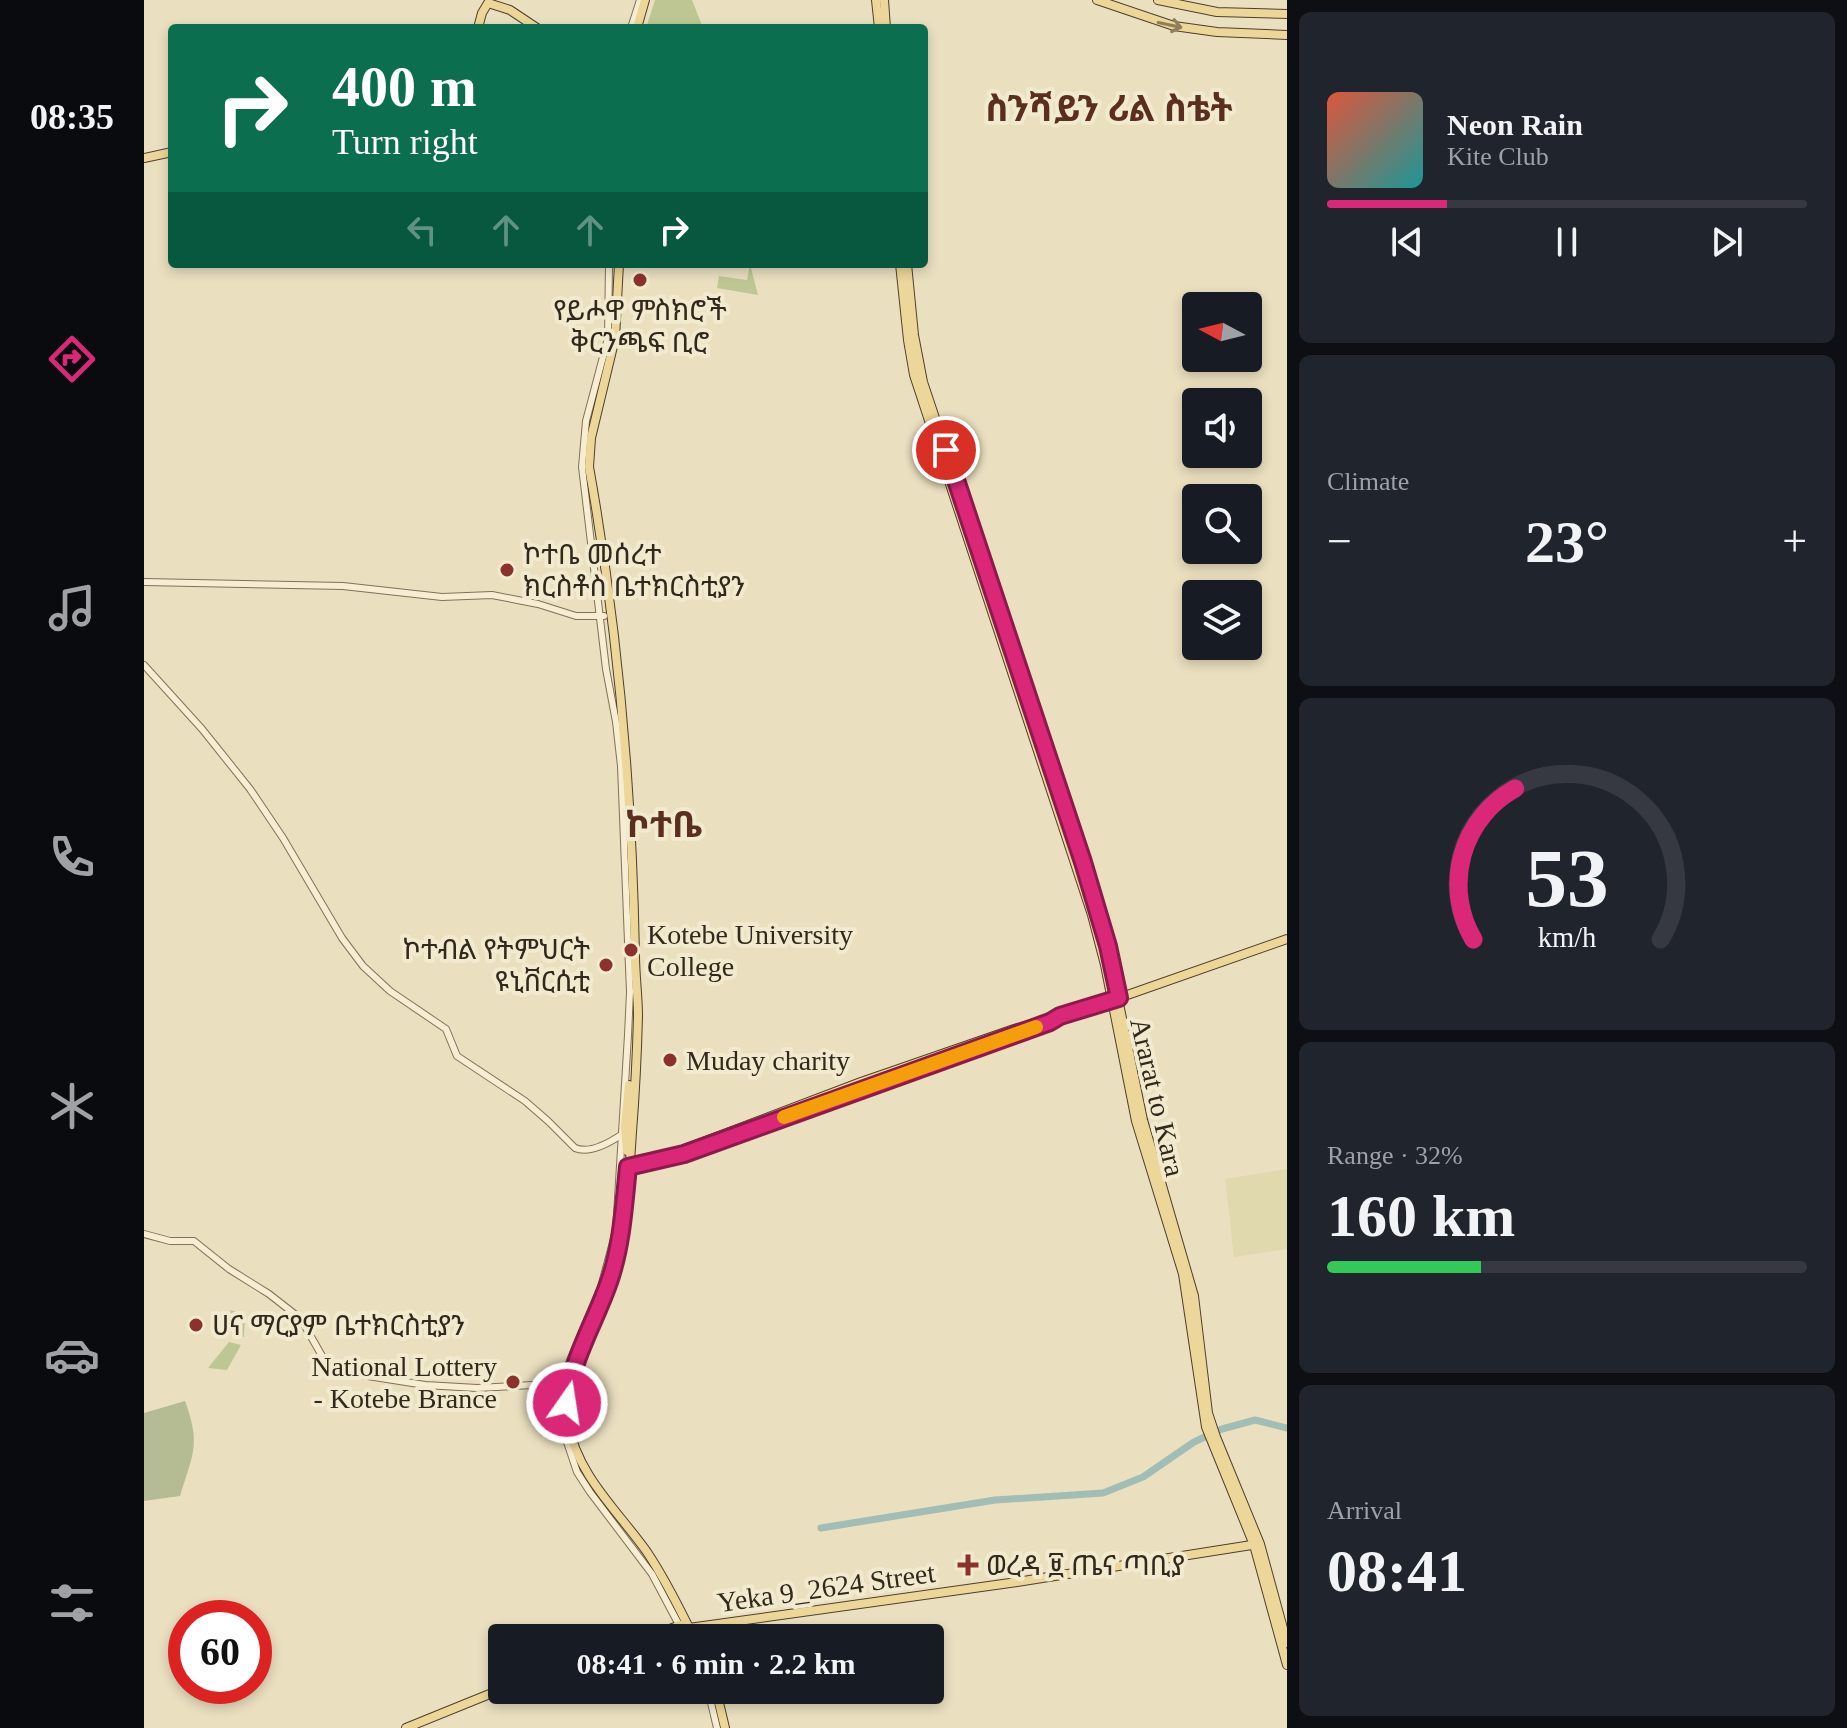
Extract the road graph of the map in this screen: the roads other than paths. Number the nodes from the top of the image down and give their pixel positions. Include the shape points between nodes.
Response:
1 (484, 0) edge
2 (497, 0) edge
3 (642, 0) edge
4 (876, 0) edge
5 (884, 0) edge
6 (1097, 0) edge
7 (1158, 0) edge
8 (1287, 14) edge
9 (475, 24) edge
10 (477, 24) edge
11 (531, 24) edge
12 (538, 24) edge
13 (635, 24) edge
14 (879, 24) edge
15 (886, 24) edge
16 (1287, 35) edge
17 (168, 156) edge
18 (144, 161) edge
19 (609, 268) edge
20 (619, 268) edge
21 (901, 268) edge
22 (906, 268) edge
23 (904, 276) junction
24 (144, 582) edge
25 (602, 616) junction
26 (144, 665) edge
27 (615, 713) junction
28 (623, 721) junction
29 (1287, 939) edge
30 (630, 992) junction
31 (1116, 999) junction
32 (621, 1135) junction
33 (611, 1142) junction
34 (621, 1145) junction
35 (628, 1164) junction
36 (144, 1234) edge
37 (564, 1392) junction
38 (1257, 1546) junction
39 (684, 1624) edge
40 (742, 1624) edge
41 (1287, 1643) edge
42 (1287, 1665) edge
43 (488, 1695) edge
44 (711, 1704) edge
45 (719, 1704) edge
46 (406, 1728) edge
47 (717, 1728) edge
48 (725, 1728) edge

1 - 9 main road
2 - 12 main road
3 - 13 main road
4 - 14 main road
5 - 15 main road
6 -> 16 main road via 1174,26
7 - 8 main road via 1217,12
10 - 11 main road via 488,3
17 - 18 main road
19 - 25 street via 608,338 582,443
20 - 28 main road via 615,338 589,467
21 - 23 main road, Ararat to Kara
22 - 23 main road, Ararat to Kara
23 - 31 main road, Ararat to Kara via 910,353 1083,862 1108,946
24 - 25 street via 492,595 570,615
25 - 27 street
26 - 33 street via 250,789 369,973 446,1029 457,1056 525,1101 575,1148 582,1151
27 - 28 main road
27 - 30 street
28 - 35 main road via 638,1013
29 - 31 main road
30 - 32 street
30 - 35 main road
31 - 35 main road via 672,1156
31 - 38 main road, Ararat to Kara via 1152,1164 1183,1274 1209,1427
32 - 33 street
32 - 34 street
33 - 34 street
34 - 37 street via 617,1222 608,1265 568,1365
35 - 37 main road via 622,1231 611,1276
36 - 37 street via 194,1241 277,1300 306,1325 330,1370 425,1385 533,1385
37 - 39 main road via 584,1470 665,1580
38 - 40 main road, Yeka 9_2624 Street
38 - 41 main road, Ararat to Kara
38 - 42 main road, Ararat to Kara
43 - 46 main road
44 - 47 street
45 - 48 main road

